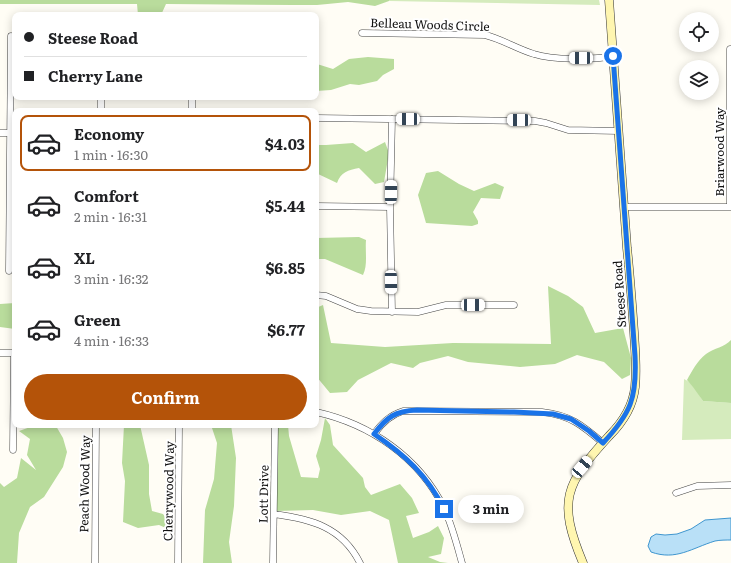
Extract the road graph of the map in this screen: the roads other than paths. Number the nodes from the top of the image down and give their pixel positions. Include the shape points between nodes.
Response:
1 (609, 0) edge
2 (362, 33) dead end
3 (11, 36) dead end
4 (730, 49) edge
5 (613, 56) junction
6 (319, 118) edge
7 (392, 119) junction
8 (619, 131) junction
9 (0, 133) edge
10 (12, 133) edge
11 (319, 206) edge
12 (390, 207) junction
13 (624, 207) junction
14 (9, 271) dead end
15 (319, 295) edge
16 (514, 304) dead end
17 (392, 312) junction
18 (0, 353) edge
19 (12, 353) edge
20 (319, 413) edge
21 (13, 428) edge
22 (96, 428) edge
23 (179, 428) edge
24 (275, 428) edge
25 (374, 434) junction
26 (603, 443) junction
27 (13, 450) dead end
28 (731, 486) edge
29 (676, 493) dead end
30 (274, 514) junction
31 (178, 560) edge
32 (95, 563) edge
33 (273, 563) edge
34 (360, 563) edge
35 (462, 563) edge
36 (583, 563) edge

1 - 5 street, Steese Road
2 - 5 street, Belleau Woods Circle via 485,35 546,57
3 - 10 street
4 - 13 street, Briarwood Way via 730,207
5 - 8 street, Steese Road
6 - 7 street
7 - 8 street via 535,121 568,130
7 - 12 street
8 - 13 street, Steese Road
9 - 10 street
10 - 14 street
11 - 12 street
12 - 17 street
13 - 26 street, Steese Road via 636,369 635,387 628,412
15 - 17 street via 357,309
16 - 17 street via 446,305 418,312
18 - 19 street
20 - 25 street via 346,421
21 - 27 street
22 - 32 street, Peach Wood Way
23 - 31 street, Cherrywood Way
24 - 30 street, Lott Drive
25 - 26 street via 392,415 403,411 535,412 571,419
25 - 35 street via 404,456 439,498
26 - 36 street, Steese Road via 582,467 569,499 570,527
28 - 29 street via 697,486
30 - 33 street, Lott Drive
30 - 34 street via 324,526 346,543

